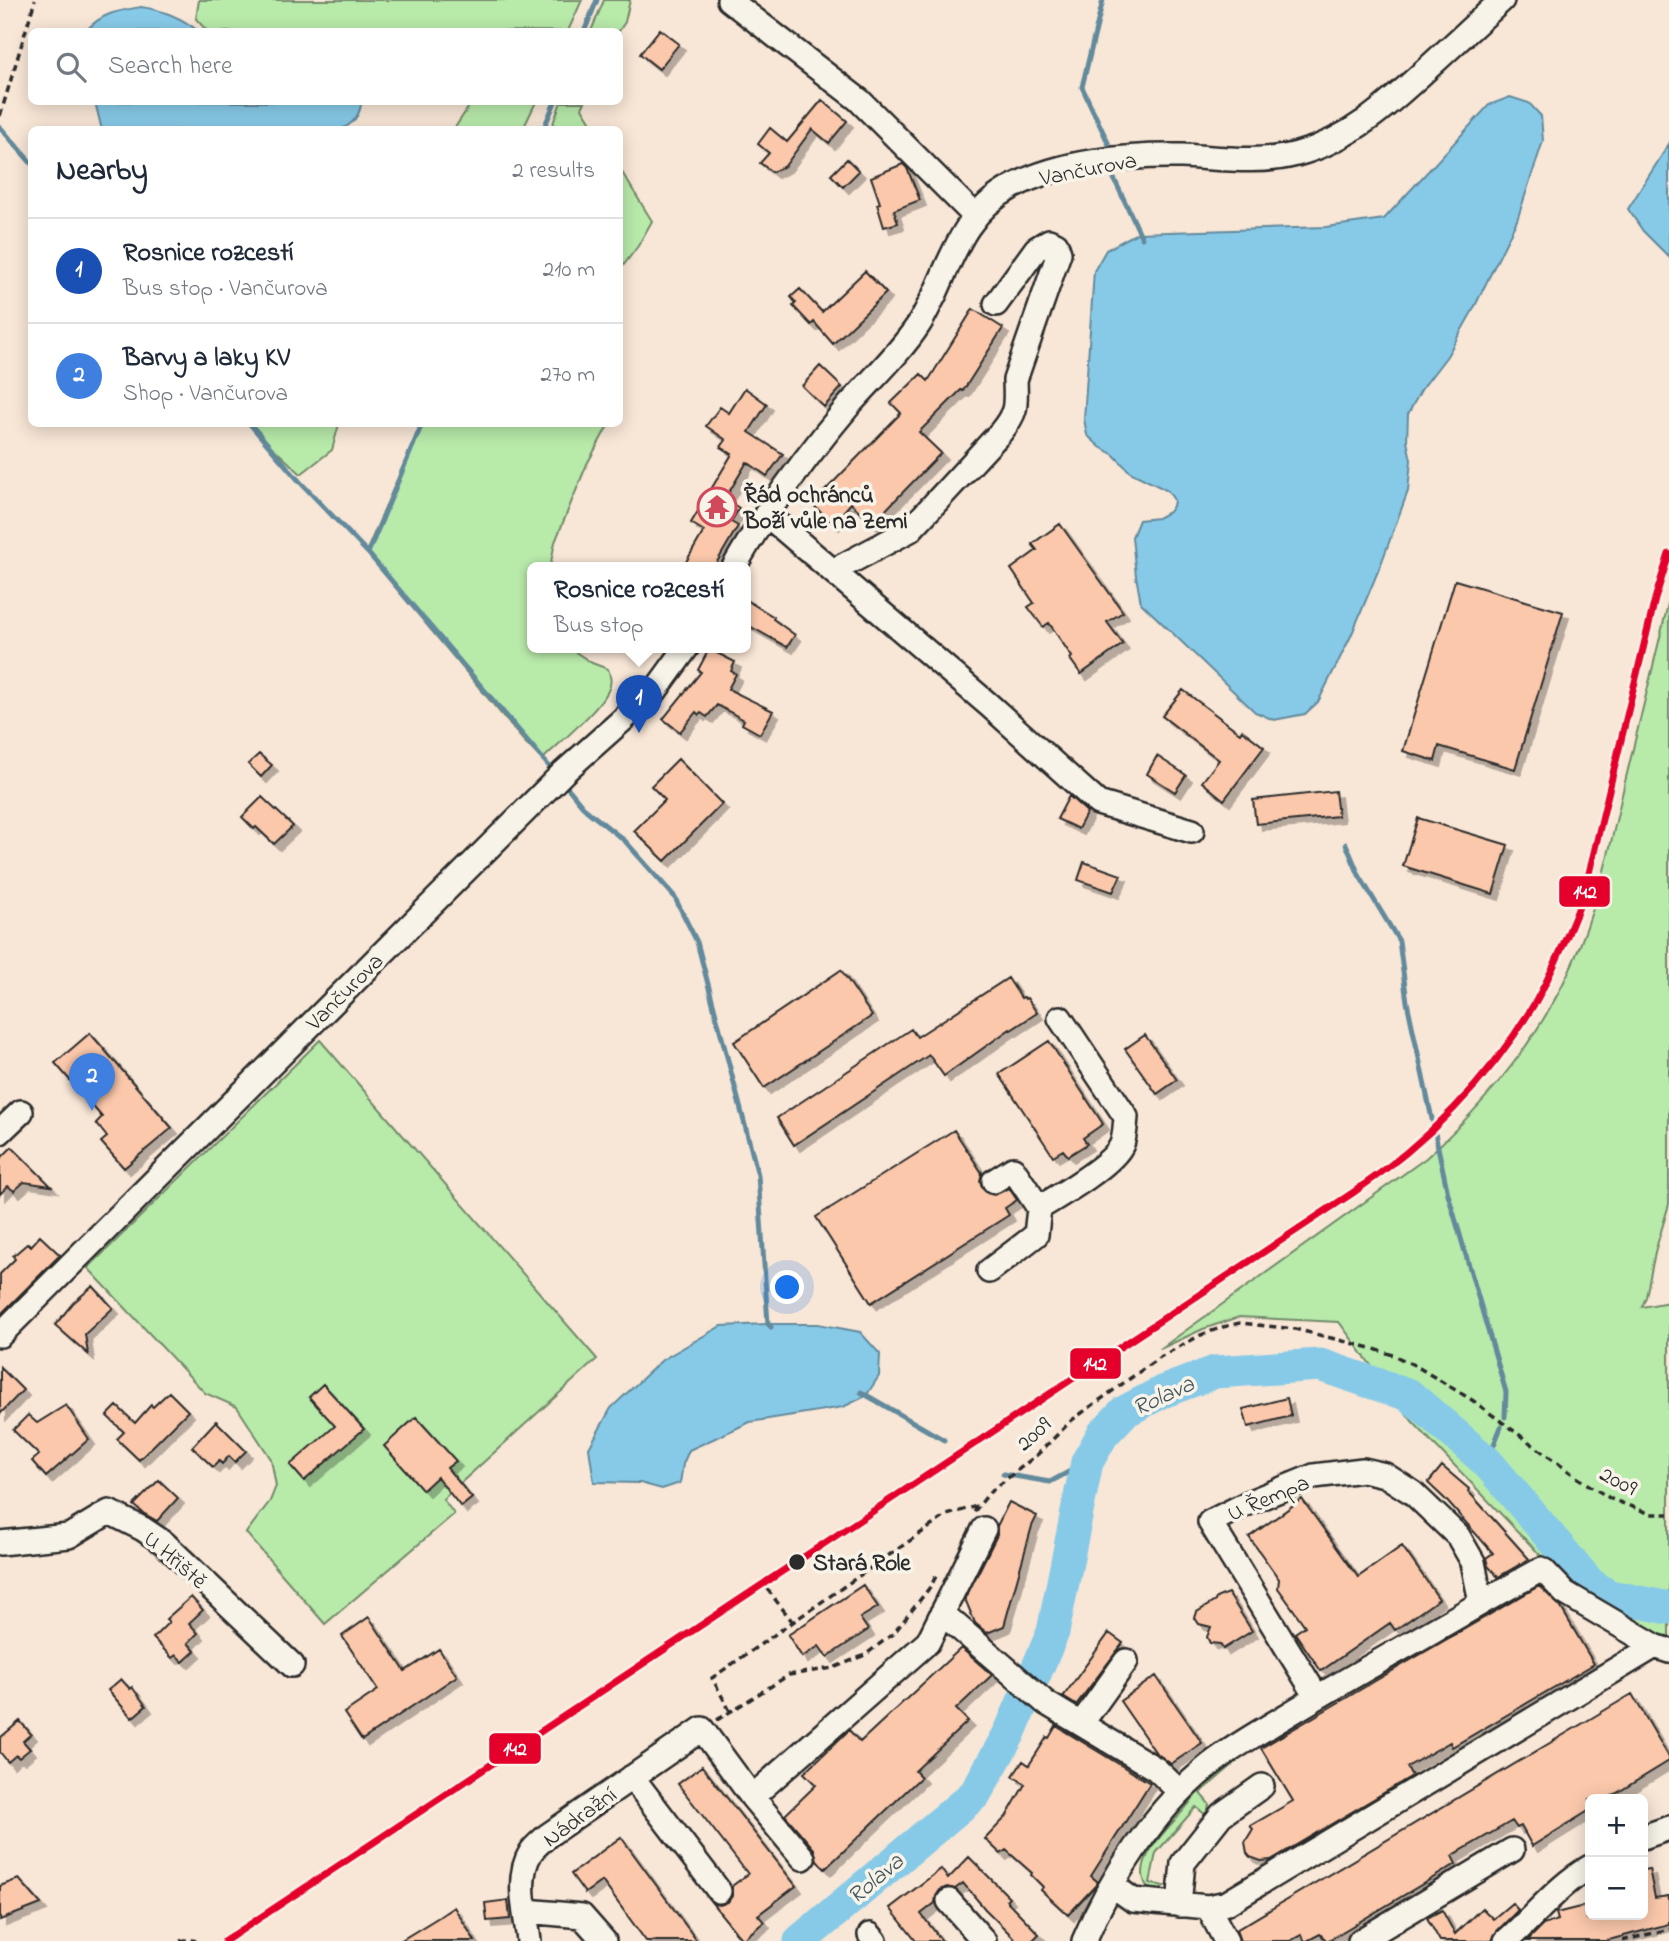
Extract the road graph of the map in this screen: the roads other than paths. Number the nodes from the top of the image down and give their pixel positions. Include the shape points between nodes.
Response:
1 (729, 0) edge
2 (1502, 0) edge
3 (975, 216) junction
4 (996, 304) dead end
5 (766, 514) junction
6 (737, 562) edge
7 (833, 571) junction
8 (683, 653) edge
9 (1192, 831) dead end
10 (1060, 1018) dead end
11 (22, 1112) dead end
12 (0, 1132) edge
13 (994, 1181) dead end
14 (1039, 1208) junction
15 (989, 1271) dead end
16 (0, 1335) edge
17 (977, 1522) road end
18 (0, 1543) edge
19 (1480, 1603) junction
20 (942, 1614) junction
21 (1662, 1648) edge
22 (1126, 1661) dead end
23 (292, 1665) dead end
24 (1317, 1697) junction
25 (1081, 1724) junction
26 (632, 1777) junction
27 (1262, 1786) dead end
28 (1180, 1792) junction
29 (752, 1797) junction
30 (1669, 1828) edge
31 (1648, 1835) edge
32 (1512, 1850) dead end
33 (803, 1858) dead end
34 (1585, 1871) edge
35 (1112, 1885) junction
36 (719, 1891) dead end
37 (949, 1901) dead end
38 (1180, 1905) junction
39 (1208, 1908) junction
40 (526, 1911) junction
41 (529, 1941) edge
42 (604, 1941) edge
43 (984, 1941) edge
44 (1084, 1941) edge
45 (1226, 1941) edge
46 (1360, 1941) edge
47 (1506, 1941) edge

1 - 3 street via 859,100
2 - 3 street, Vančurova via 1374,115 1348,133 1309,150 1270,159 1150,156 1091,163 1022,182
3 - 5 street, Vančurova via 957,243 921,321 807,457
4 - 7 street via 1037,249 1049,240 1056,244 1059,253 1015,380 1014,416 910,530
5 - 6 street, Vančurova
5 - 7 street
7 - 9 street via 1098,803
8 - 16 street, Vančurova via 655,691 564,772
10 - 14 street via 1126,1117 1125,1129 1121,1146 1100,1168
11 - 12 street
13 - 14 street via 1013,1169
14 - 15 street via 1036,1235
17 - 20 street
18 - 23 street, U Hřiště via 69,1536 110,1512 164,1543
19 - 21 street via 1542,1569 1565,1593
19 - 24 street
19 - 24 street, U Řempa via 1472,1562 1458,1536 1413,1493 1385,1475 1363,1470 1314,1476 1210,1522
20 - 25 street via 1046,1703
20 - 29 street via 928,1642
21 - 39 street via 1227,1903
22 - 25 street
24 - 28 street via 1207,1767
25 - 28 street via 1156,1769
26 - 29 street, Nádražní via 702,1729
26 - 36 street
26 - 40 street, Nádražní via 531,1852 524,1868
27 - 38 street via 1221,1815 1183,1863
28 - 35 street
29 - 33 street
30 - 31 street
32 - 46 street
34 - 47 street
35 - 38 street via 1133,1900
35 - 44 street
37 - 43 street
38 - 39 street
39 - 45 street
40 - 41 street, Nádražní
40 - 42 street via 582,1916

